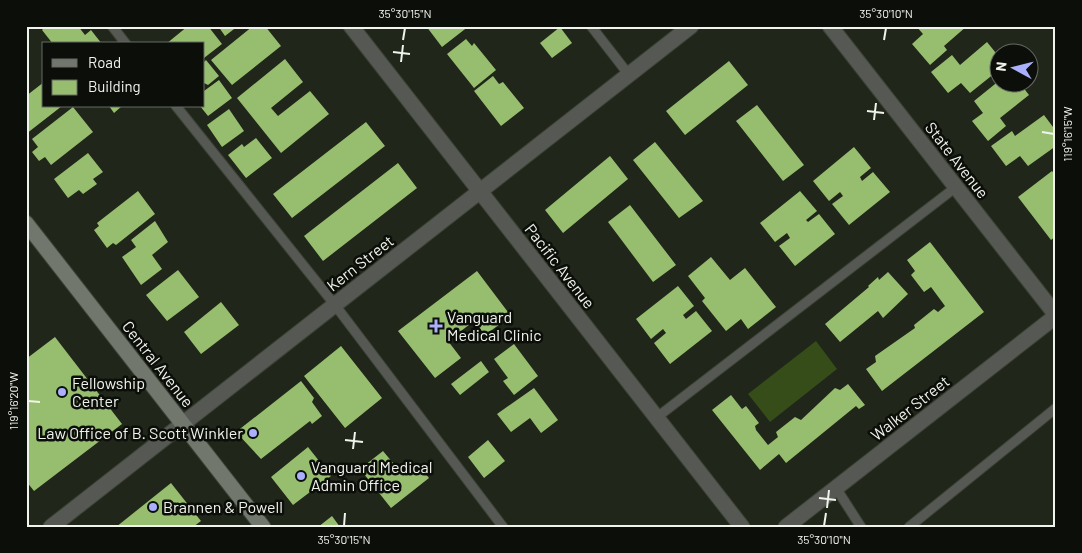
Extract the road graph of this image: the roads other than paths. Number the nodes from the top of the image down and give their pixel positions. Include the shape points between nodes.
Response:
1 (112, 26) edge
2 (351, 26) edge
3 (591, 26) edge
4 (691, 26) edge
5 (830, 26) edge
6 (124, 42) edge
7 (629, 75) junction
8 (178, 108) edge
9 (956, 187) junction
10 (480, 191) junction
11 (26, 223) edge
12 (335, 305) junction
13 (1056, 316) edge
14 (1056, 408) edge
15 (656, 418) junction
16 (183, 424) junction
17 (836, 488) junction
18 (793, 525) edge
19 (51, 527) edge
20 (263, 527) edge
21 (503, 527) edge
22 (742, 527) edge
23 (861, 527) edge
24 (909, 527) edge

1 - 6 lane
2 - 10 street, Pacific Avenue
3 - 7 lane
4 - 7 street, Kern Street
5 - 9 street, State Avenue
7 - 10 street, Kern Street
8 - 12 lane
9 - 13 street, State Avenue
9 - 15 lane
10 - 12 street, Kern Street
10 - 15 street, Pacific Avenue
11 - 16 street, Central Avenue
12 - 16 street, Kern Street
12 - 21 lane
13 - 17 street, Walker Street
14 - 24 lane
15 - 22 street, Pacific Avenue
16 - 19 street, Kern Street
16 - 20 street, Central Avenue
17 - 18 street, Walker Street
17 - 23 lane

